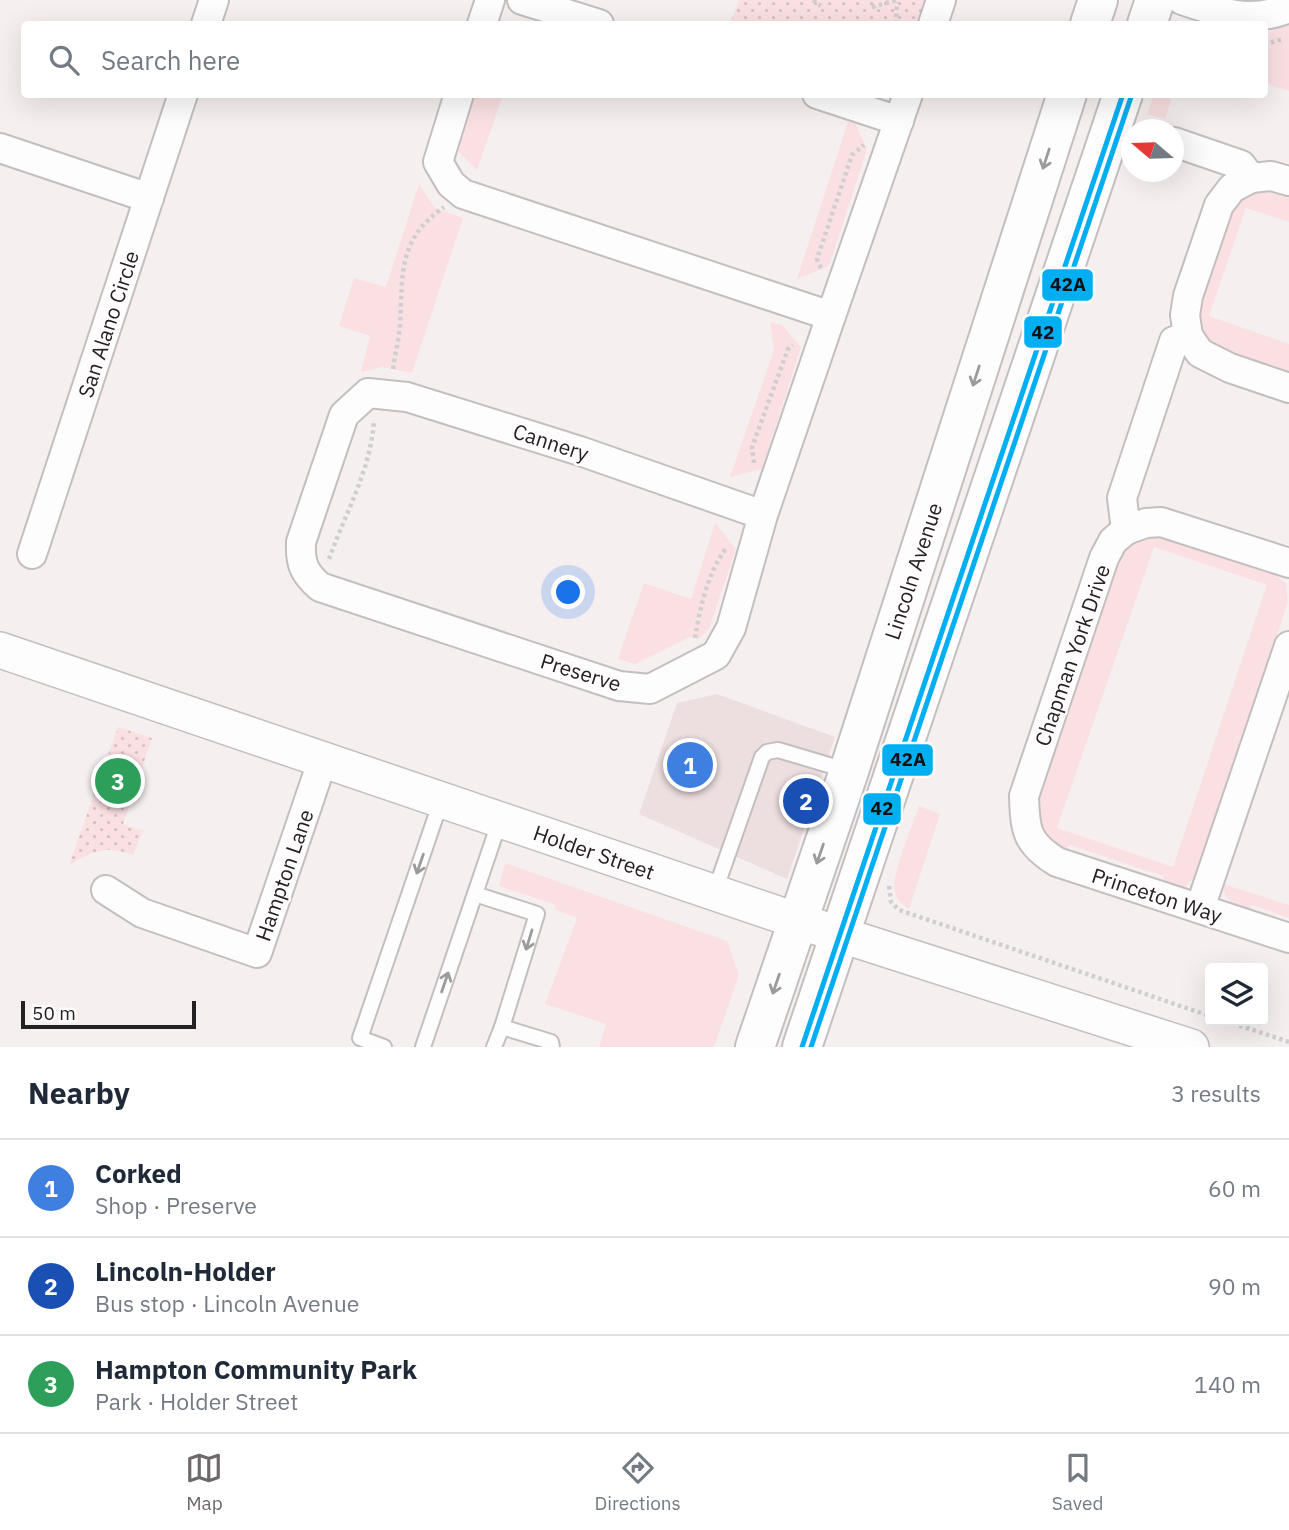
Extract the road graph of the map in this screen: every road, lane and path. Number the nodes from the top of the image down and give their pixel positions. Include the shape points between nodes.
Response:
1 (214, 0) edge
2 (490, 0) edge
3 (522, 0) edge
4 (813, 0) edge
5 (941, 0) edge
6 (1098, 0) edge
7 (1124, 0) edge
8 (1155, 0) edge
9 (1182, 0) edge
10 (897, 1) edge
11 (821, 6) dead end
12 (872, 7) dead end
13 (1258, 8) edge
14 (1289, 8) edge
15 (207, 21) edge
16 (483, 21) edge
17 (589, 21) edge
18 (896, 21) edge
19 (934, 21) edge
20 (1091, 21) edge
21 (1119, 21) edge
22 (1148, 21) edge
23 (1289, 36) edge
24 (1268, 43) edge
25 (182, 98) edge
26 (458, 98) edge
27 (842, 98) edge
28 (1066, 98) edge
29 (1094, 98) edge
30 (1122, 98) edge
31 (904, 108) edge
32 (865, 145) dead end
33 (1184, 145) edge
34 (0, 148) edge
35 (1251, 178) junction
36 (1289, 181) edge
37 (149, 198) junction
38 (443, 207) dead end
39 (1084, 211) junction
40 (822, 269) dead end
41 (831, 316) junction
42 (1188, 335) junction
43 (797, 342) dead end
44 (393, 369) dead end
45 (1289, 388) edge
46 (344, 415) joint
47 (374, 419) dead end
48 (755, 471) dead end
49 (763, 515) junction
50 (1126, 530) junction
51 (730, 543) dead end
52 (32, 554) dead end
53 (329, 559) dead end
54 (1289, 563) edge
55 (695, 638) dead end
56 (1289, 646) edge
57 (0, 650) edge
58 (323, 760) junction
59 (849, 771) junction
60 (442, 800) junction
61 (500, 820) junction
62 (1031, 841) joint
63 (888, 881) dead end
64 (106, 890) dead end
65 (714, 893) junction
66 (475, 894) junction
67 (1200, 908) junction
68 (797, 921) junction
69 (839, 934) junction
70 (1289, 938) edge
71 (1205, 1014) edge
72 (1241, 1026) edge
73 (502, 1027) junction
74 (1289, 1042) edge
75 (384, 1047) edge
76 (423, 1047) edge
77 (494, 1047) edge
78 (552, 1047) edge
79 (755, 1047) edge
80 (802, 1047) edge
81 (1191, 1047) edge

1 - 15 street
2 - 16 street
3 - 17 street
4 - 11 path
5 - 19 street
6 - 20 main road
7 - 21 main road
8 - 22 main road
9 - 13 street via 1224,15
10 - 12 path
10 - 18 path
13 - 14 street
23 - 24 path
25 - 37 street, San Alano Circle
26 - 41 street via 438,162 463,194
27 - 31 street
28 -> 59 main road, Lincoln Avenue
29 - 39 main road via 1076,168
30 - 39 main road
31 - 41 street, Preserve
32 - 40 path via 852,155 817,259
33 - 35 street via 1241,165
34 - 37 street
35 - 36 street via 1271,176
35 - 42 street via 1232,188 1219,205 1188,296
37 - 52 street, San Alano Circle
38 - 44 path via 424,221 404,260
39 - 69 main road
41 - 49 street, Preserve
42 - 45 street via 1200,353
42 - 50 street via 1174,341 1122,498
43 - 48 path via 788,349 752,447
46 - 49 street, Cannery via 368,393 407,397
46 - 49 street, Preserve via 301,542 305,574 320,587 619,686 650,689 716,655 731,628
47 - 53 path via 365,468
50 - 54 street via 1161,522
50 - 62 street, Chapman York Drive via 1104,558 1024,796 1024,824
51 - 55 path via 718,558 707,587
56 - 67 street
57 - 58 street, Holder Street
58 - 60 street, Holder Street
58 - 64 street, Hampton Lane via 257,953 142,913
59 - 65 lane via 778,750 767,752
59 -> 68 main road, Lincoln Avenue
60 - 61 street, Holder Street
60 -> 75 lane via 360,1038
61 - 65 street, Holder Street
61 - 66 lane
62 - 67 street, Princeton Way via 1057,862
63 - 71 path via 891,902 899,911
65 - 68 street, Holder Street
66 -> 73 lane via 537,914
76 -> 66 lane
67 - 70 street, Princeton Way
68 - 69 street, Holder Street
68 -> 79 main road, Lincoln Avenue
69 - 80 main road
69 - 81 street, Holder Street
72 - 74 path
73 - 77 lane
73 - 78 lane via 551,1042

